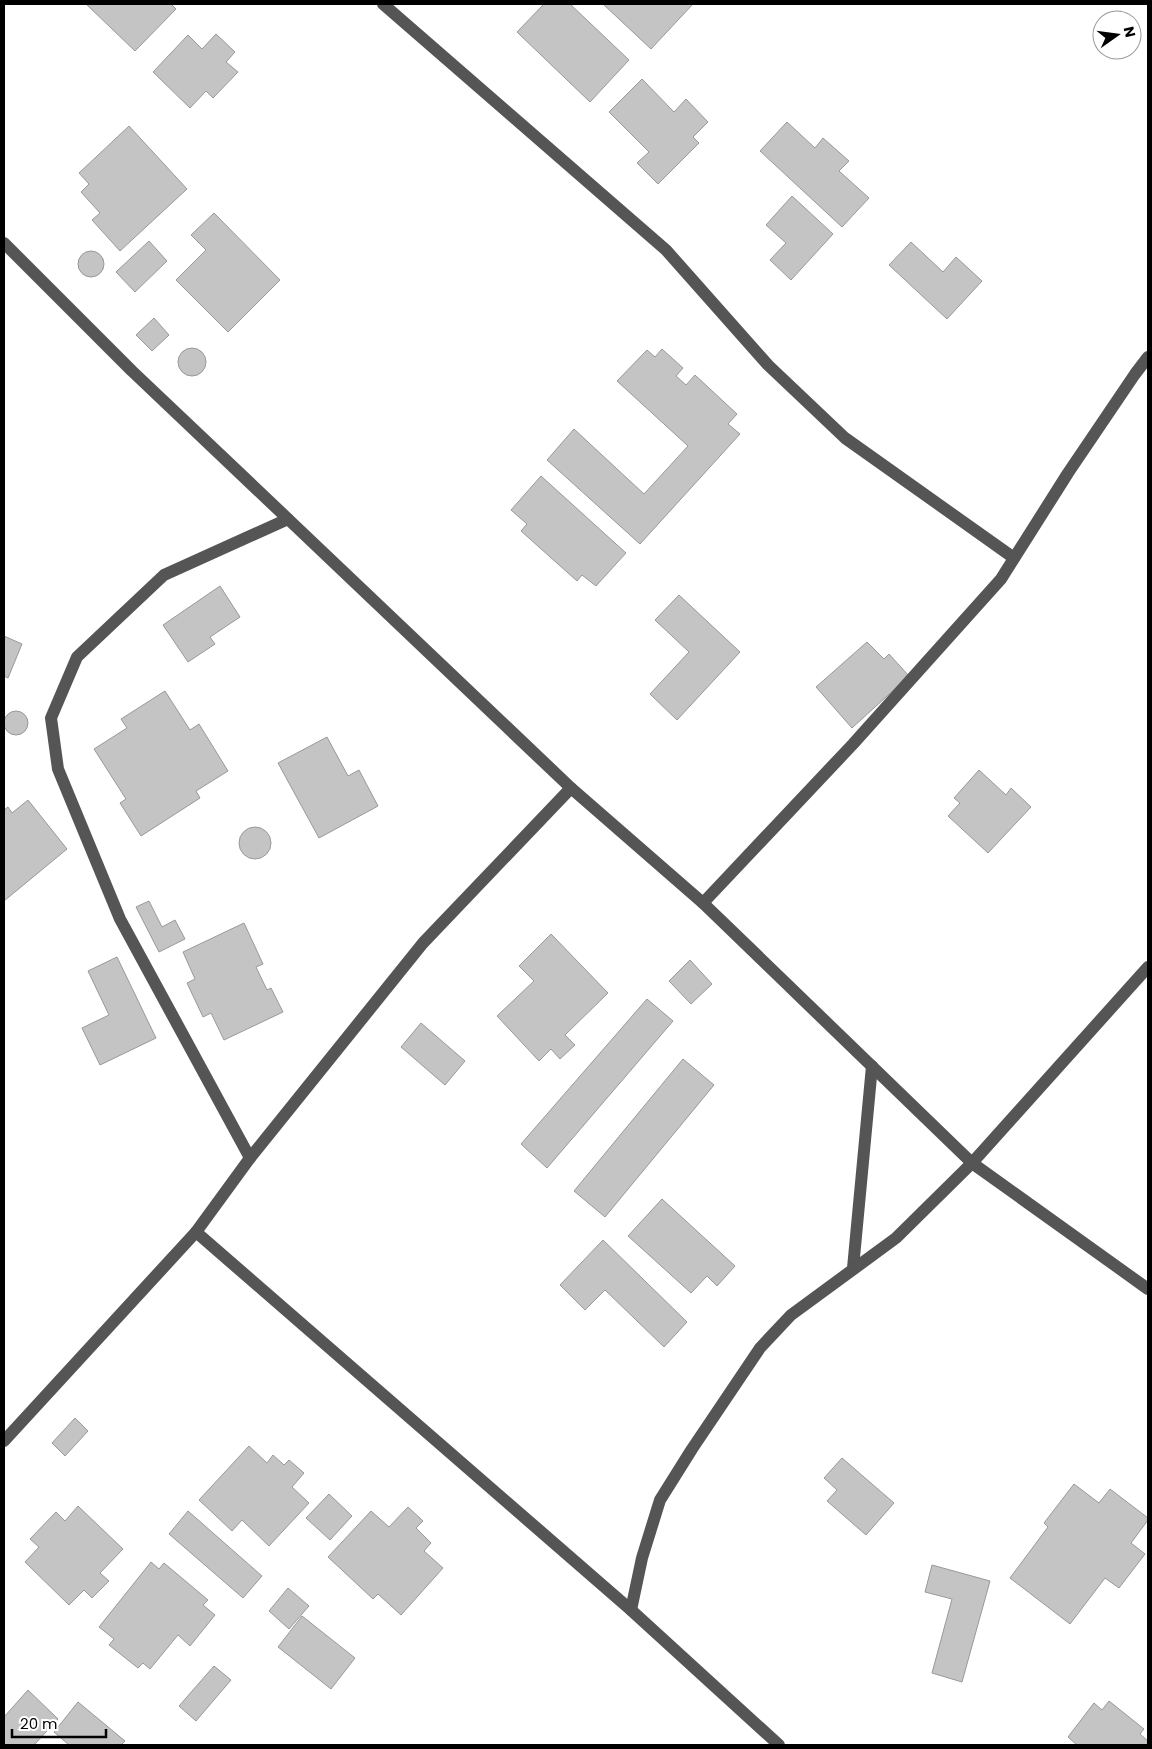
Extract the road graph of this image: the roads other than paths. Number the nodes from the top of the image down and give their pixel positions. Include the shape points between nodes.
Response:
1 (383, 4) edge
2 (4, 243) edge
3 (1148, 357) edge
4 (288, 519) junction
5 (1014, 558) junction
6 (570, 788) junction
7 (703, 903) junction
8 (1148, 967) edge
9 (872, 1066) junction
10 (250, 1158) junction
11 (972, 1163) junction
12 (196, 1232) junction
13 (853, 1268) junction
14 (1148, 1289) edge
15 (4, 1441) edge
16 (631, 1610) junction
17 (779, 1745) edge

1 - 5 street via 666,250 768,364 845,438
2 - 4 street via 132,371
3 - 5 street
4 - 6 street
4 - 10 street via 164,575 77,657 51,718 58,769 120,919
5 - 7 street via 1000,579 853,744
6 - 7 street
6 - 10 street via 423,943
7 - 9 street
8 - 11 street
9 - 11 street
9 - 13 street
10 - 12 street
11 - 13 street via 896,1238
11 - 14 street
12 - 15 street
12 - 16 street
13 - 16 street via 790,1315 760,1348 692,1449 660,1500 642,1558
16 - 17 street

